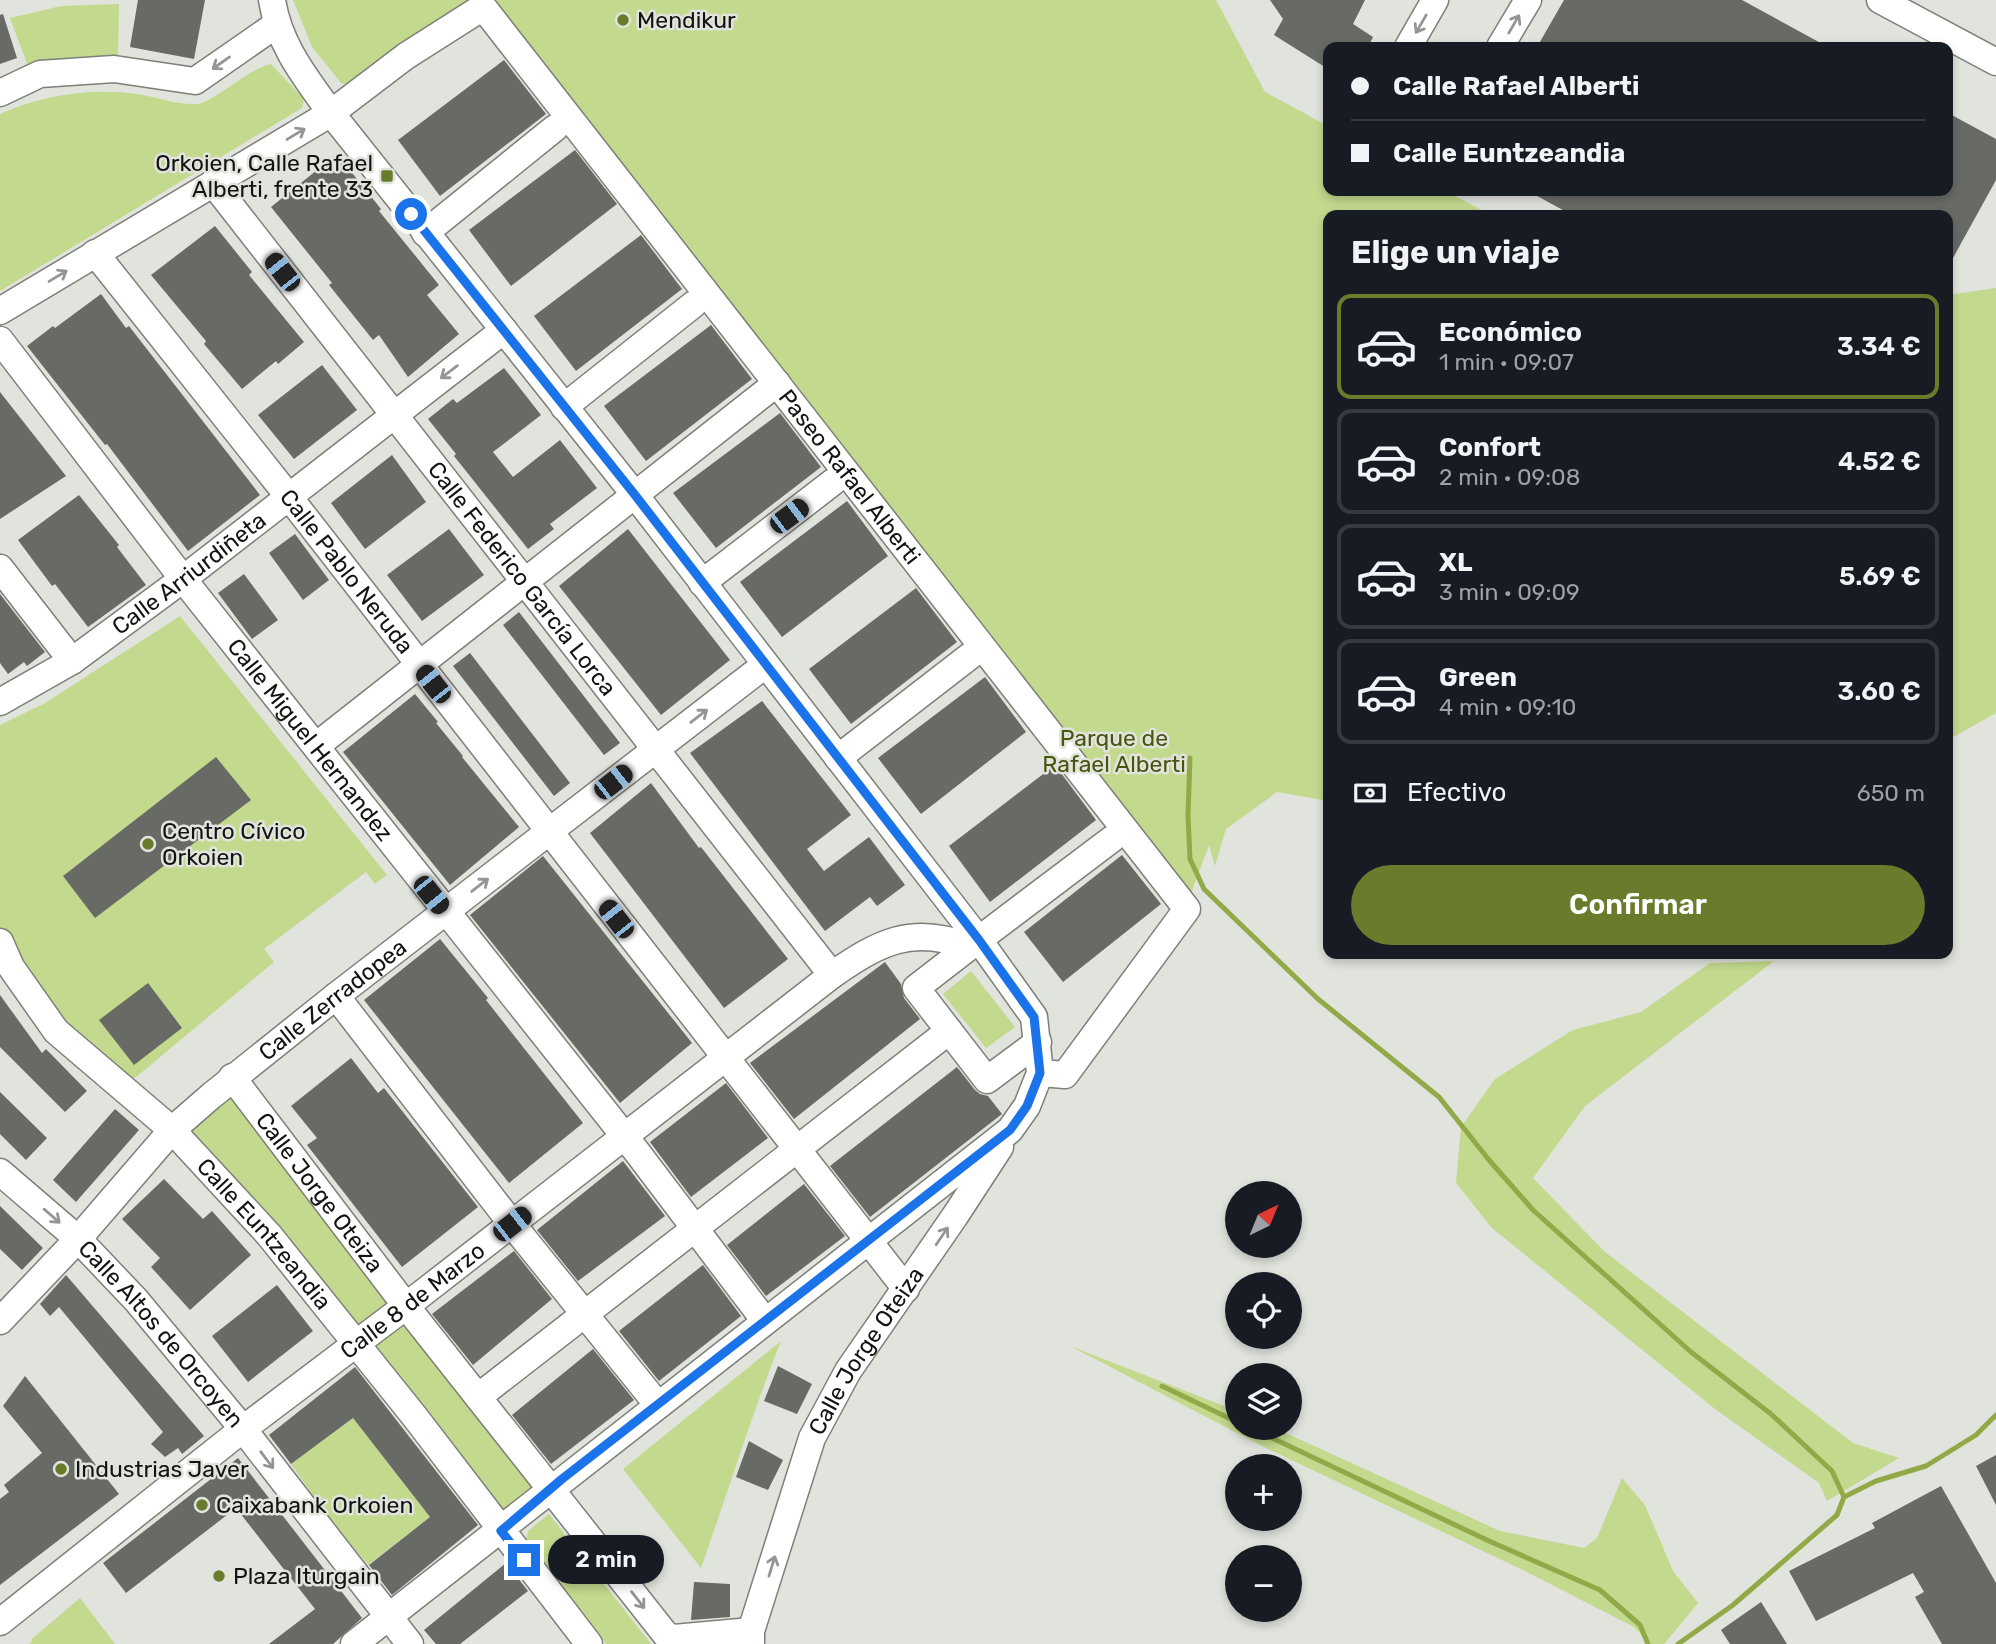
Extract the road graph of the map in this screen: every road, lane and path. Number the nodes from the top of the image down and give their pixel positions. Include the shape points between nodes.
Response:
1 (1435, 0) edge
2 (1528, 0) edge
3 (1880, 0) edge
4 (274, 12) edge
5 (1411, 42) edge
6 (1503, 42) edge
7 (1996, 62) edge
8 (0, 93) edge
9 (331, 113) junction
10 (555, 128) dead end
11 (213, 183) junction
12 (425, 233) junction
13 (95, 253) junction
14 (694, 304) dead end
15 (0, 312) edge
16 (503, 330) junction
17 (0, 340) edge
18 (776, 383) junction
19 (564, 407) junction
20 (393, 414) junction
21 (833, 482) dead end
22 (635, 495) junction
23 (289, 497) junction
24 (0, 568) edge
25 (183, 579) junction
26 (526, 581) junction
27 (702, 583) junction
28 (970, 656) dead end
29 (72, 661) junction
30 (418, 665) junction
31 (765, 665) junction
32 (0, 702) edge
33 (316, 746) junction
34 (656, 749) junction
35 (838, 758) junction
36 (548, 832) junction
37 (1112, 839) dead end
38 (445, 912) junction
39 (0, 942) edge
40 (974, 944) junction
41 (5, 969) edge
42 (832, 975) junction
43 (336, 996) junction
44 (949, 1031) junction
45 (1038, 1042) junction
46 (724, 1058) junction
47 (1040, 1073) junction
48 (232, 1077) junction
49 (172, 1130) junction
50 (1010, 1130) junction
51 (624, 1137) junction
52 (796, 1150) junction
53 (0, 1172) edge
54 (512, 1224) junction
55 (695, 1228) junction
56 (79, 1239) junction
57 (867, 1241) junction
58 (906, 1289) junction
59 (406, 1306) junction
60 (585, 1314) junction
61 (0, 1321) edge
62 (765, 1321) junction
63 (356, 1343) junction
64 (478, 1397) junction
65 (658, 1405) junction
66 (243, 1429) junction
67 (550, 1489) junction
68 (501, 1531) junction
69 (389, 1617) junction
70 (0, 1622) edge
71 (751, 1637) edge
72 (354, 1644) edge
73 (410, 1644) edge
74 (589, 1644) edge

1 -> 5 street
6 -> 2 street
3 - 7 street
4 -> 8 street via 195,81 114,69 40,74
4 - 9 street via 290,55
11 -> 9 street
9 - 12 street
9 - 18 street, Paseo Rafael Alberti via 406,56 483,7
10 - 12 street
11 - 13 street
11 - 20 street, Calle Federico García Lorca
12 - 16 street
15 -> 13 street
13 - 23 street, Calle Pablo Neruda
14 - 19 street
16 - 19 street
16 -> 20 street, Calle Arriurdiñeta
17 - 25 street, Calle Miguel Hernandez
18 - 22 street
18 - 47 street, Paseo Rafael Alberti via 1187,909 1065,1075
19 - 22 street
20 - 23 street, Calle Arriurdiñeta
20 - 26 street, Calle Federico García Lorca
21 - 27 street
22 - 26 street
22 - 27 street
23 - 25 street, Calle Arriurdiñeta
23 - 30 street, Calle Pablo Neruda
24 - 29 street
25 - 29 street, Calle Arriurdiñeta
25 - 33 street, Calle Miguel Hernandez
26 - 30 street
26 - 34 street, Calle Federico García Lorca
27 - 31 street
28 - 35 street
29 - 32 street, Calle Arriurdiñeta
30 - 33 street
30 - 36 street, Calle Pablo Neruda
34 -> 31 street, Calle Zerradopea
31 - 35 street
33 - 38 street, Calle Miguel Hernandez
34 - 36 street, Calle Zerradopea
34 - 42 street, Calle Federico García Lorca
35 - 40 street
38 -> 36 street, Calle Zerradopea
36 - 46 street, Calle Pablo Neruda
37 - 40 street
38 - 43 street, Calle Zerradopea
38 - 51 street, Calle Miguel Hernandez
39 - 41 street, Calle Euntzeandia
40 - 42 street, Calle 8 de Marzo via 894,939
40 - 44 street via 916,988
40 - 45 street via 1034,1017
41 - 49 street, Calle Euntzeandia via 56,1031
42 - 46 street, Calle 8 de Marzo
43 - 48 street, Calle Zerradopea
43 - 54 street
44 - 45 street via 987,1080
44 - 52 street
45 - 47 street
46 - 51 street, Calle 8 de Marzo
46 - 52 street, Calle Pablo Neruda
47 - 50 street, Calle Jorge Oteiza via 1027,1106
48 - 49 street, Calle Zerradopea
48 - 59 street, Calle Jorge Oteiza
49 - 56 street, Calle Zerradopea
49 - 63 street, Calle Euntzeandia via 269,1234
50 - 57 street
58 -> 50 street, Calle Jorge Oteiza
51 - 54 street, Calle 8 de Marzo
51 - 55 street, Calle Miguel Hernandez
52 - 55 street
52 - 57 street, Calle Pablo Neruda
53 -> 56 street, Calle Altos de Orcoyen
54 - 59 street, Calle 8 de Marzo
54 - 60 street
55 - 60 street
55 - 62 street, Calle Miguel Hernandez
56 - 61 street, Calle Zerradopea
56 - 66 street, Calle Altos de Orcoyen
57 - 58 street, Calle Pablo Neruda
57 - 62 street
71 -> 58 street, Calle Jorge Oteiza via 811,1438 848,1371
59 - 63 street, Calle 8 de Marzo
59 - 64 street, Calle Jorge Oteiza
60 - 64 street
60 - 65 street
62 - 65 street
63 - 66 street, Calle 8 de Marzo
63 - 68 street, Calle Euntzeandia
64 - 67 street, Calle Jorge Oteiza
65 - 67 street
66 -> 69 street, Calle Altos de Orcoyen
66 - 70 street, Calle 8 de Marzo
67 - 68 street
67 -> 71 street, Calle Jorge Oteiza via 666,1635
68 - 69 street
68 - 74 street, Calle Euntzeandia
69 - 72 street
69 - 73 street, Calle Altos de Orcoyen

